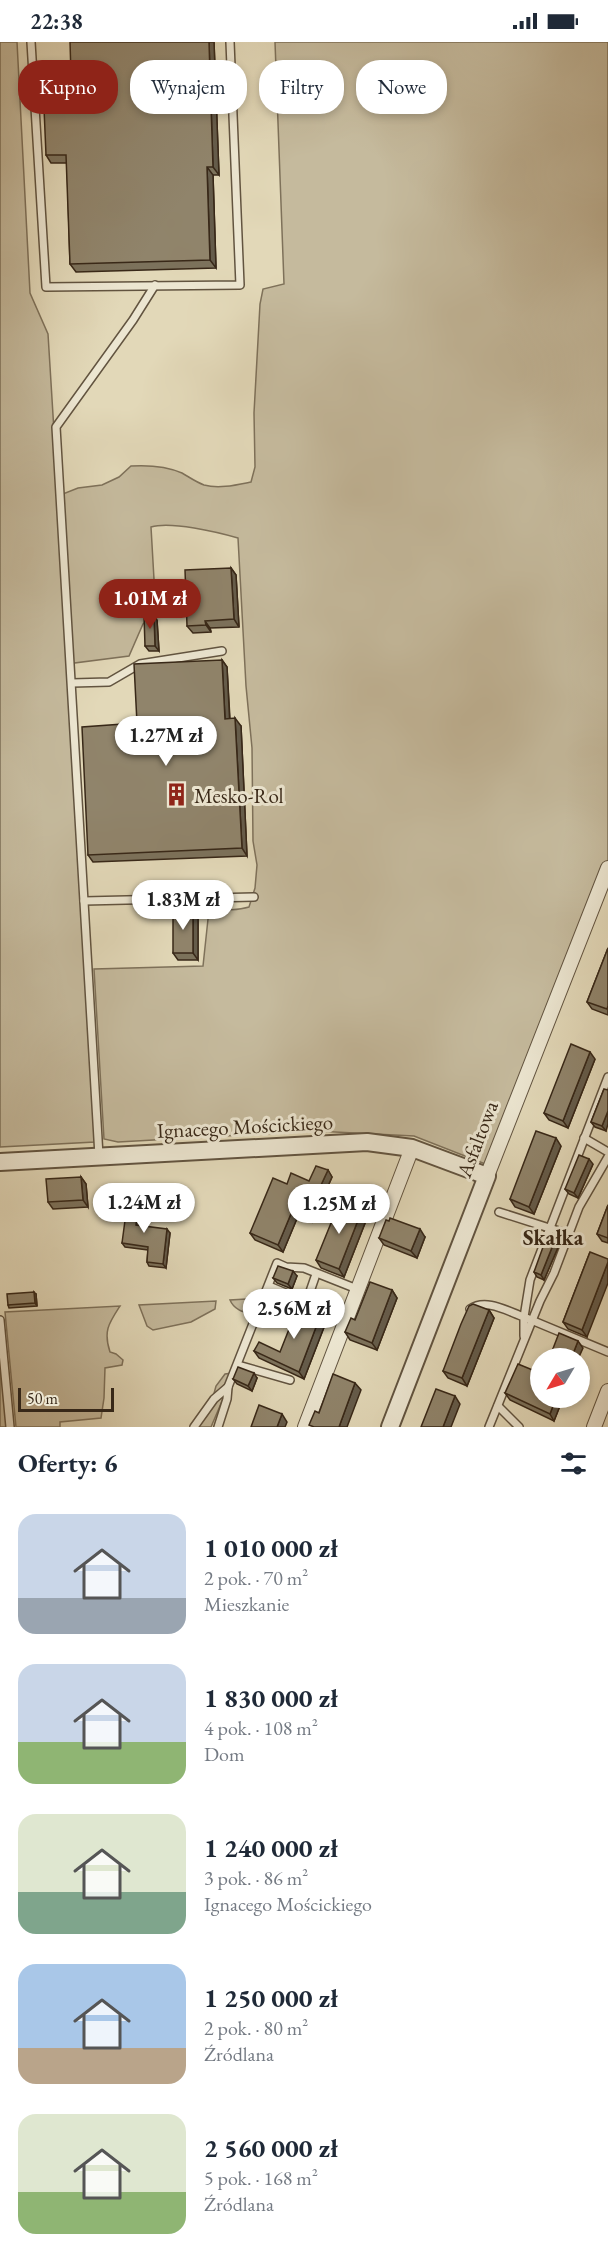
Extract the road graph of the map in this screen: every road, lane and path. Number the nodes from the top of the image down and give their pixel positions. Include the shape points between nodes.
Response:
1 (31, 42) edge
2 (230, 42) edge
3 (155, 285) junction
4 (222, 651) dead end
5 (72, 683) junction
6 (608, 867) edge
7 (254, 897) dead end
8 (84, 901) junction
9 (608, 1077) edge
10 (584, 1138) junction
11 (412, 1148) junction
12 (608, 1152) edge
13 (99, 1157) junction
14 (608, 1157) edge
15 (0, 1162) edge
16 (487, 1176) junction
17 (499, 1212) dead end
18 (550, 1227) junction
19 (568, 1234) junction
20 (315, 1277) dead end
21 (269, 1286) junction
22 (357, 1289) junction
23 (306, 1306) junction
24 (467, 1317) edge
25 (524, 1317) junction
26 (0, 1320) edge
27 (532, 1321) junction
28 (345, 1323) junction
29 (524, 1342) junction
30 (608, 1352) edge
31 (238, 1365) junction
32 (290, 1380) dead end
33 (228, 1387) junction
34 (608, 1392) edge
35 (498, 1407) junction
36 (600, 1420) edge
37 (10, 1427) edge
38 (194, 1427) edge
39 (218, 1427) edge
40 (305, 1427) edge
41 (390, 1427) edge
42 (489, 1427) edge
43 (519, 1427) edge

1 - 3 lane via 46,287
2 - 3 lane via 240,285
3 - 5 lane via 56,427
4 - 5 lane via 140,664 109,682
5 - 8 lane
6 - 16 street, Asfaltowa
7 - 8 lane
8 - 13 lane
9 - 10 lane
10 - 12 lane
10 - 18 lane
11 - 13 street, Ignacego Mościckiego via 367,1142
11 - 16 street, Ignacego Mościckiego
11 - 22 street
13 - 15 street, Ignacego Mościckiego
14 - 19 lane
16 - 41 street, Asfaltowa
17 - 18 lane
18 - 19 lane
18 - 25 lane via 530,1280
19 - 27 lane
20 - 23 lane
21 - 22 lane via 277,1263 304,1268
21 - 23 lane
21 - 31 lane
22 - 28 street
23 - 28 lane
24 - 25 lane via 480,1304
25 - 27 lane
25 - 29 lane
26 - 37 lane
27 - 29 lane
27 - 30 lane
28 - 40 street
29 - 35 lane
31 - 32 lane
31 - 33 lane
33 - 38 lane
33 - 39 lane
34 - 36 street
35 - 42 lane
35 - 43 lane

